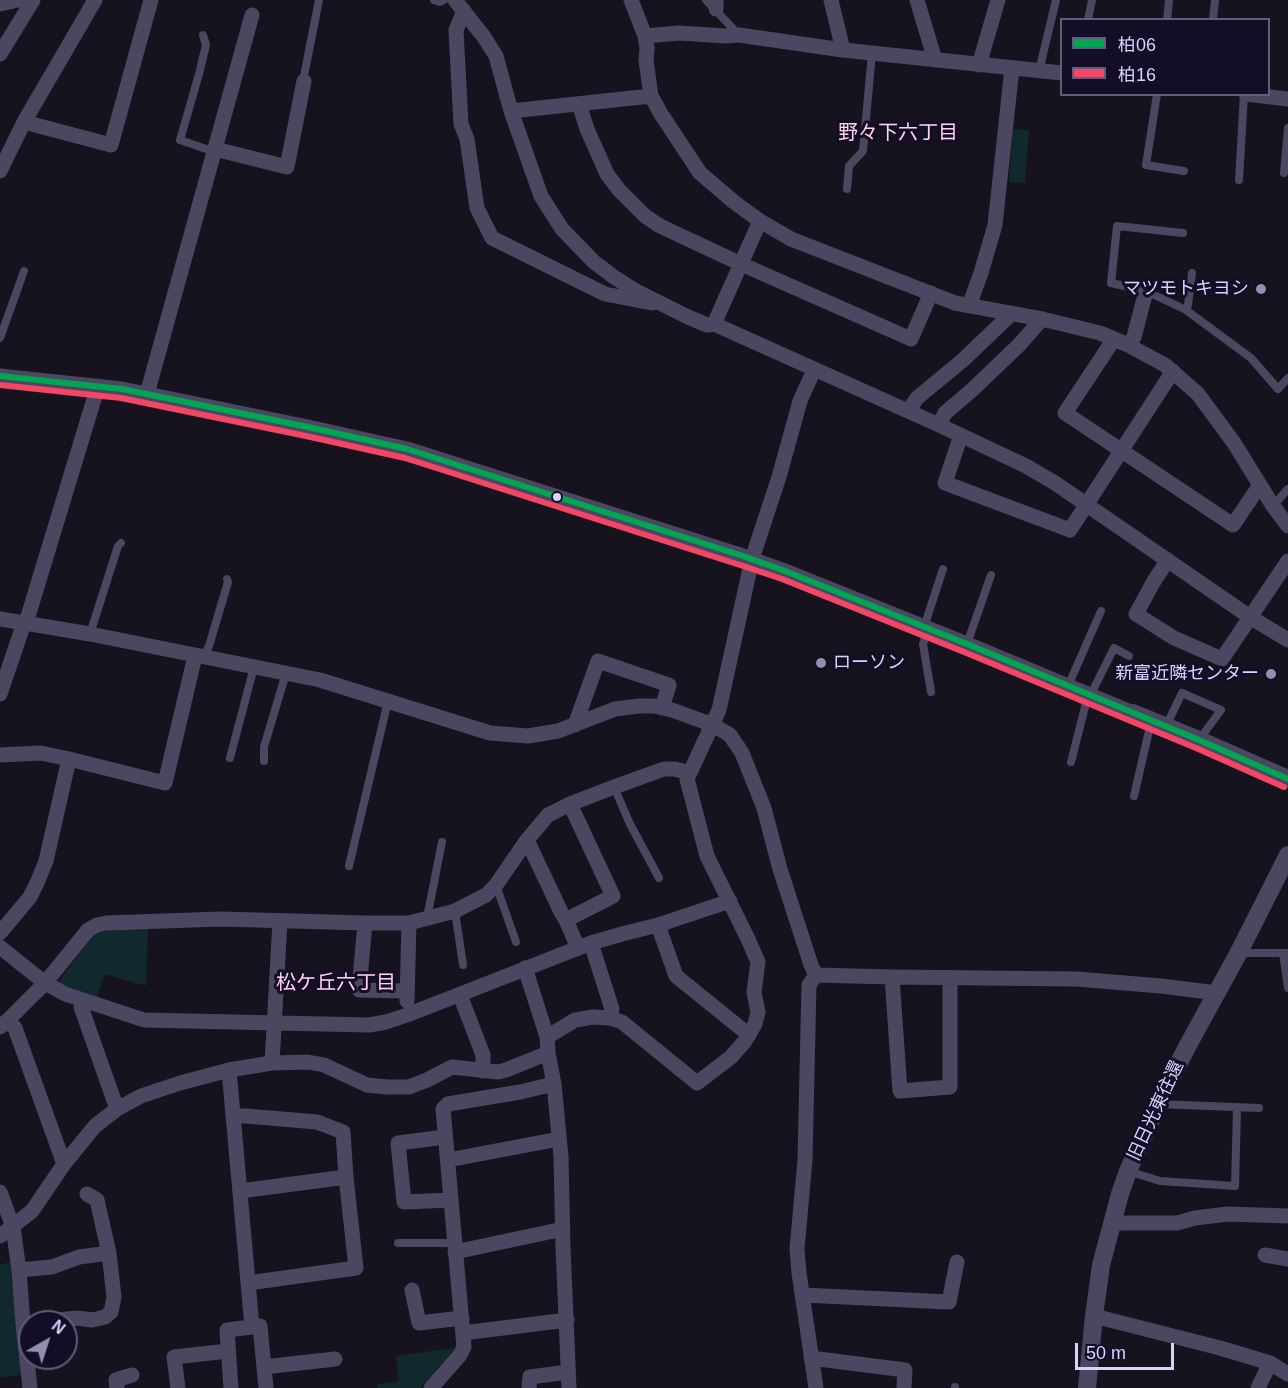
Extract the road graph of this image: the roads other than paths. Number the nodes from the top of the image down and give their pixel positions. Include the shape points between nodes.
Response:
1 (18, 0) edge
2 (33, 0) edge
3 (95, 0) edge
4 (151, 0) edge
5 (320, 0) edge
6 (434, 0) edge
7 (444, 0) edge
8 (631, 0) edge
9 (831, 0) edge
10 (917, 0) edge
11 (998, 0) edge
12 (1056, 0) edge
13 (1092, 0) edge
14 (1169, 0) edge
15 (1215, 0) edge
16 (713, 3) edge
17 (0, 4) edge
18 (460, 6) edge
19 (252, 15) dead end
20 (1088, 18) edge
21 (1167, 18) edge
22 (1213, 18) edge
23 (203, 35) dead end
24 (739, 35) junction
25 (645, 36) junction
26 (843, 50) junction
27 (872, 53) junction
28 (0, 54) edge
29 (935, 60) junction
30 (979, 65) junction
31 (1012, 68) junction
32 (1039, 71) junction
33 (1060, 74) edge
34 (304, 81) joint
35 (651, 96) junction
36 (1157, 96) edge
37 (1245, 96) edge
38 (1262, 96) edge
39 (1288, 99) edge
40 (579, 105) junction
41 (511, 111) junction
42 (24, 122) junction
43 (1288, 128) edge
44 (215, 150) junction
45 (0, 171) edge
46 (1185, 171) dead end
47 (1284, 173) dead end
48 (1239, 180) dead end
49 (847, 189) dead end
50 (759, 221) junction
51 (1183, 233) dead end
52 (741, 264) junction
53 (24, 271) dead end
54 (1192, 273) dead end
55 (1146, 291) junction
56 (931, 293) junction
57 (662, 305) junction
58 (969, 306) junction
59 (1186, 310) junction
60 (1011, 314) junction
61 (1042, 319) junction
62 (714, 324) junction
63 (0, 338) edge
64 (1121, 342) junction
65 (814, 370) junction
66 (1173, 371) junction
67 (0, 376) edge
68 (1288, 378) edge
69 (98, 386) junction
70 (147, 394) junction
71 (908, 411) junction
72 (939, 425) junction
73 (961, 435) junction
74 (1121, 450) junction
75 (1260, 485) junction
76 (1288, 489) edge
77 (1086, 504) junction
78 (1273, 506) junction
79 (1288, 526) edge
80 (121, 543) dead end
81 (752, 559) junction
82 (1168, 560) junction
83 (1288, 561) edge
84 (943, 569) dead end
85 (992, 575) dead end
86 (227, 579) dead end
87 (1101, 611) dead end
88 (1250, 616) junction
89 (0, 619) edge
90 (25, 623) junction
91 (926, 628) junction
92 (90, 634) junction
93 (1288, 640) edge
94 (967, 644) junction
95 (199, 656) junction
96 (1129, 656) dead end
97 (254, 667) junction
98 (286, 673) junction
99 (1068, 686) junction
100 (931, 692) dead end
101 (0, 694) edge
102 (1089, 695) junction
103 (388, 701) junction
104 (662, 708) junction
105 (1133, 712) joint
106 (1159, 723) junction
107 (713, 724) junction
108 (575, 725) junction
109 (1198, 740) junction
110 (0, 755) edge
111 (230, 758) dead end
112 (69, 759) junction
113 (264, 761) dead end
114 (1071, 762) dead end
115 (689, 773) junction
116 (1288, 779) edge
117 (614, 787) junction
118 (1134, 796) dead end
119 (570, 804) junction
120 (527, 840) junction
121 (442, 842) dead end
122 (1288, 855) edge
123 (349, 866) dead end
124 (659, 878) dead end
125 (496, 885) junction
126 (730, 902) junction
127 (455, 910) junction
128 (427, 918) junction
129 (566, 920) junction
130 (280, 921) junction
131 (364, 923) junction
132 (409, 923) junction
133 (658, 925) junction
134 (0, 933) edge
135 (516, 942) dead end
136 (584, 946) junction
137 (0, 947) edge
138 (1239, 952) junction
139 (1286, 953) edge
140 (463, 965) dead end
141 (525, 968) junction
142 (816, 975) junction
143 (892, 977) junction
144 (950, 978) junction
145 (45, 983) junction
146 (1288, 988) edge
147 (407, 991) junction
148 (1216, 993) junction
149 (460, 995) junction
150 (82, 1000) junction
151 (407, 1015) junction
152 (610, 1018) junction
153 (274, 1023) junction
154 (4, 1024) edge
155 (749, 1035) junction
156 (548, 1045) junction
157 (272, 1063) junction
158 (229, 1070) junction
159 (483, 1071) junction
160 (554, 1084) junction
161 (1158, 1104) junction
162 (1237, 1108) junction
163 (1259, 1108) dead end
164 (117, 1109) junction
165 (233, 1116) junction
166 (445, 1137) junction
167 (559, 1139) junction
168 (448, 1160) junction
169 (64, 1164) junction
170 (1128, 1170) junction
171 (345, 1177) junction
172 (240, 1191) junction
173 (0, 1192) edge
174 (87, 1194) dead end
175 (450, 1200) junction
176 (1288, 1216) edge
177 (1112, 1223) junction
178 (563, 1229) junction
179 (6, 1231) edge
180 (398, 1244) dead end
181 (455, 1247) junction
182 (108, 1253) junction
183 (1265, 1255) dead end
184 (1288, 1258) edge
185 (957, 1262) dead end
186 (19, 1270) junction
187 (248, 1283) junction
188 (412, 1290) dead end
189 (802, 1295) junction
190 (24, 1310) edge
191 (1094, 1316) junction
192 (78, 1318) edge
193 (567, 1320) junction
194 (462, 1326) junction
195 (252, 1327) junction
196 (228, 1351) junction
197 (811, 1358) junction
198 (335, 1359) dead end
199 (1270, 1363) junction
200 (264, 1367) junction
201 (29, 1370) edge
202 (568, 1371) junction
203 (1288, 1374) edge
204 (132, 1375) dead end
205 (433, 1387) edge
206 (30, 1388) edge
207 (117, 1388) edge
208 (178, 1388) edge
209 (231, 1388) edge
210 (266, 1388) edge
211 (529, 1388) edge
212 (569, 1388) edge
213 (816, 1388) edge
214 (904, 1388) edge
215 (1087, 1388) edge
216 (1258, 1388) edge

1 - 17 street
2 - 28 street
3 - 42 street
4 - 42 street via 111,145
5 - 34 lane
6 - 7 lane
8 - 25 street
9 - 26 street
10 - 29 street
11 - 30 street
12 - 32 lane
13 - 20 lane
14 - 21 lane
15 - 22 lane
16 - 24 lane
18 - 41 street via 496,57
18 - 57 street via 456,30 461,124 467,139 477,208 492,238 605,294
19 - 44 street
23 - 44 lane via 206,45 180,140
24 - 25 street
24 - 26 street
25 - 35 street
26 - 27 street
27 - 29 street
27 - 49 lane via 863,151 849,166
29 - 30 street
30 - 31 street
31 - 32 street
31 - 58 street via 995,225
32 - 33 street
34 - 44 street via 287,167
35 - 40 street
35 - 50 street via 700,173
36 - 46 lane via 1146,165
37 - 48 lane
38 - 39 street
40 - 41 street
40 - 52 street via 607,174 645,216
41 - 57 street via 541,196 562,230 594,262
42 - 45 street
43 - 47 lane
44 - 70 street
50 - 52 street
50 - 56 street via 791,239
51 - 55 lane via 1118,226 1111,283
52 - 56 street via 911,339
52 - 62 street
53 - 63 lane
54 - 59 lane
55 - 59 lane
55 - 64 street via 1134,337
56 - 58 street
57 - 62 street via 707,325
58 - 60 street
59 - 68 lane via 1251,358 1278,389
60 - 61 street
60 - 71 street via 917,398
61 - 64 street
61 - 72 street via 945,413
62 - 65 street
64 - 66 street
64 - 74 street via 1065,413
65 - 71 street
65 - 81 street via 800,401
66 - 74 street
66 - 75 street via 1198,394
67 - 69 street
69 - 70 street
69 - 90 street
70 - 81 street via 406,449
71 - 72 street
72 - 73 street
73 - 77 street via 1026,466
73 - 77 street via 945,483 1070,530
74 - 75 street via 1233,525
74 - 77 street
75 - 78 street
76 - 78 lane
77 - 82 street
78 - 79 street
80 - 92 lane
81 - 91 street
81 - 107 street
82 - 88 street
82 - 88 street via 1136,614 1174,638 1222,658
83 - 88 street
84 - 91 lane
85 - 94 lane
86 - 95 lane via 209,646
87 - 99 lane
88 - 93 street
89 - 90 street
90 - 92 street
90 - 101 street
91 - 94 street
91 - 100 lane via 924,644
92 - 95 street
94 - 99 street
95 - 97 street
95 - 112 street via 165,783
96 - 102 lane via 1114,648
97 - 98 street
97 - 111 lane
98 - 103 street
98 - 113 lane via 264,747
99 - 102 street
102 - 105 street
102 - 114 lane
103 - 108 street via 502,735 528,736
103 - 123 lane
104 - 107 street
104 - 108 street via 622,707
104 - 108 street via 669,685 598,661
105 - 106 street
106 - 109 street
106 - 109 lane via 1182,693 1221,710
106 - 118 lane
107 - 115 street
107 - 142 street via 730,735 751,774
109 - 116 street
110 - 112 street via 41,753
112 - 134 street via 46,861 30,897
115 - 117 street via 664,769
115 - 126 street via 687,779 708,856
117 - 119 street
117 - 124 lane
119 - 120 street via 548,815
119 - 129 street via 613,896
120 - 125 street
120 - 129 street
121 - 128 lane
122 - 138 street, 旧日光東往還
125 - 127 street via 486,896
125 - 135 lane
126 - 133 street
126 - 155 street via 758,962 754,992 758,1012
127 - 128 street
127 - 140 lane
128 - 132 street
129 - 136 street
130 - 131 street
130 - 145 street via 97,925 88,930
130 - 153 street
131 - 132 street
131 - 147 street via 359,990
132 - 147 street
133 - 136 street
133 - 155 street via 676,976
136 - 141 street
136 - 152 street via 612,1009
137 - 145 street
138 - 139 lane
138 - 148 street, 旧日光東往還
139 - 146 lane
141 - 149 street
141 - 156 street
142 - 143 street
142 - 189 street via 809,985 805,1161 797,1249
143 - 144 street
143 - 144 street via 900,1090 950,1087
144 - 148 street via 1077,979
145 - 150 street
145 - 154 street
147 - 151 street
148 - 161 street, 旧日光東往還
149 - 151 street
149 - 159 street via 483,1055
150 - 153 street via 144,1020
150 - 164 street via 81,1007
151 - 153 street via 369,1025
152 - 155 street via 622,1022 697,1083 731,1057
152 - 156 street via 575,1020
153 - 157 street
154 - 169 street via 15,1028
156 - 159 street via 506,1070
156 - 160 street
157 - 158 street
157 - 159 street via 324,1065 367,1085 387,1087 409,1087 452,1067
158 - 164 street via 141,1096
158 - 165 street
160 - 166 street via 448,1104 443,1109
160 - 167 street
161 - 162 lane
161 - 170 street, 旧日光東往還
162 - 163 lane
162 - 170 lane via 1235,1186 1160,1181
164 - 169 street via 95,1126
165 - 171 street via 317,1122 343,1132
165 - 172 street
166 - 168 street
166 - 175 street via 398,1143 404,1202
167 - 168 street
167 - 178 street
168 - 175 street
169 - 179 street via 32,1211
170 - 177 street, 旧日光東往還
171 - 172 street
171 - 187 street via 356,1268
172 - 187 street
173 - 179 street
174 - 182 street via 97,1200
175 - 181 street
176 - 177 street via 1228,1214 1177,1223
177 - 191 street, 旧日光東往還
178 - 181 street
178 - 193 street
179 - 186 street
180 - 181 lane
181 - 194 street
182 - 186 street via 79,1257 52,1267
182 - 192 street via 114,1297 111,1312 92,1320
183 - 184 street
185 - 189 street via 949,1302
186 - 190 street
187 - 195 street
188 - 194 street via 419,1323
189 - 197 street
191 - 199 street
191 - 215 street, 旧日光東往還
193 - 194 street
193 - 202 street
194 - 205 street via 464,1347
195 - 196 street via 227,1330
195 - 200 street via 260,1326
196 - 208 street via 174,1357
196 - 209 street
197 - 213 street
197 - 214 street via 905,1370
198 - 200 street
199 - 203 street
199 - 216 street
200 - 210 street
201 - 206 street
202 - 211 street via 530,1377
202 - 212 street
204 - 207 street via 116,1380

